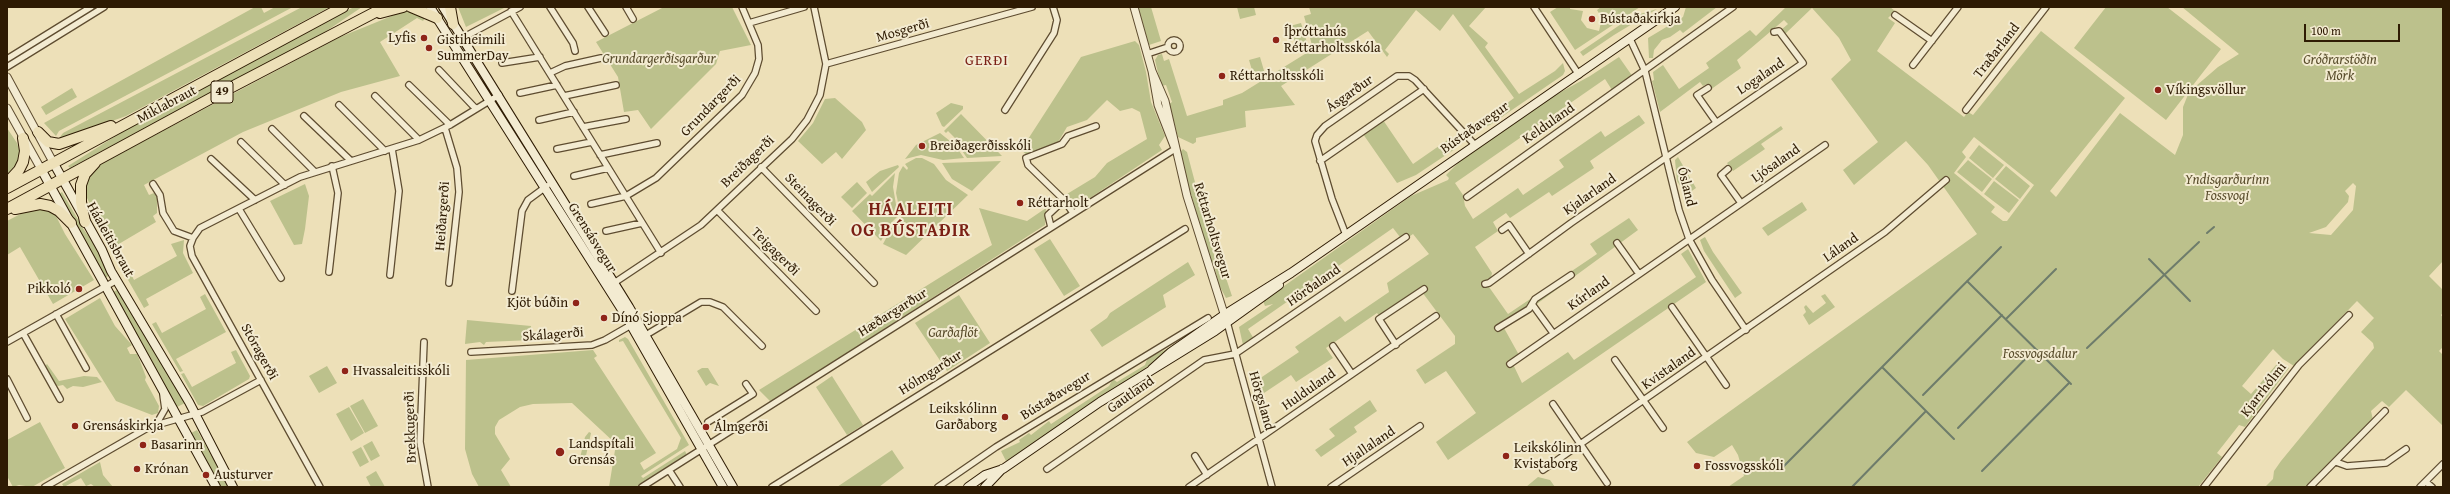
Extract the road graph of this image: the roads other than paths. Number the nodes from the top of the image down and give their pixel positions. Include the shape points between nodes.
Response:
1 (91, 7) edge
2 (104, 7) edge
3 (343, 7) edge
4 (385, 7) edge
5 (403, 7) edge
6 (411, 7) edge
7 (430, 7) edge
8 (443, 7) edge
9 (450, 7) edge
10 (520, 7) edge
11 (550, 7) edge
12 (588, 7) edge
13 (626, 7) edge
14 (742, 7) edge
15 (804, 7) edge
16 (814, 7) edge
17 (1032, 7) edge
18 (1054, 7) edge
19 (1134, 7) edge
20 (1534, 7) edge
21 (1675, 7) edge
22 (1733, 7) edge
23 (2046, 7) edge
24 (1955, 8) edge
25 (511, 11) junction
26 (1895, 14) dead end
27 (368, 16) junction
28 (437, 18) junction
29 (633, 19) dead end
30 (749, 23) junction
31 (453, 24) junction
32 (1774, 32) dead end
33 (605, 33) dead end
34 (463, 38) junction
35 (1630, 39) junction
36 (1932, 41) junction
37 (453, 43) junction
38 (1168, 48) dead end
39 (574, 51) dead end
40 (1147, 54) junction
41 (540, 57) junction
42 (601, 58) dead end
43 (7, 59) edge
44 (502, 63) dead end
45 (826, 64) junction
46 (1913, 65) dead end
47 (7, 66) edge
48 (439, 70) dead end
49 (1645, 71) junction
50 (550, 73) junction
51 (1579, 75) junction
52 (7, 77) edge
53 (409, 85) dead end
54 (557, 85) junction
55 (616, 85) dead end
56 (1708, 88) dead end
57 (1424, 89) junction
58 (520, 92) dead end
59 (499, 95) junction
60 (375, 96) dead end
61 (564, 96) junction
62 (490, 100) junction
63 (339, 105) dead end
64 (7, 108) edge
65 (476, 109) junction
66 (1004, 110) dead end
67 (1966, 110) dead end
68 (574, 112) junction
69 (304, 116) dead end
70 (626, 119) dead end
71 (539, 120) dead end
72 (1716, 122) junction
73 (126, 123) junction
74 (1096, 126) dead end
75 (447, 127) junction
76 (583, 127) junction
77 (272, 129) dead end
78 (38, 132) junction
79 (23, 138) junction
80 (418, 140) junction
81 (240, 142) dead end
82 (592, 142) junction
83 (657, 143) dead end
84 (1475, 144) junction
85 (1825, 145) dead end
86 (1175, 148) junction
87 (392, 149) junction
88 (557, 149) dead end
89 (385, 151) junction
90 (600, 155) junction
91 (1666, 157) junction
92 (98, 158) junction
93 (211, 159) dead end
94 (350, 160) junction
95 (1320, 161) junction
96 (53, 162) junction
97 (332, 166) junction
98 (762, 167) junction
99 (608, 168) junction
100 (41, 169) junction
101 (1728, 169) dead end
102 (315, 172) junction
103 (574, 176) dead end
104 (61, 178) junction
105 (1946, 180) dead end
106 (7, 183) edge
107 (553, 183) junction
108 (153, 184) dead end
109 (50, 185) junction
110 (285, 185) junction
111 (545, 187) junction
112 (7, 188) edge
113 (626, 196) junction
114 (1467, 197) dead end
115 (255, 200) junction
116 (1064, 200) junction
117 (591, 204) dead end
118 (1741, 204) junction
119 (239, 209) junction
120 (7, 210) edge
121 (717, 210) junction
122 (1073, 213) junction
123 (85, 222) junction
124 (71, 223) junction
125 (642, 223) junction
126 (1051, 228) junction
127 (1185, 229) dead end
128 (1502, 230) dead end
129 (606, 231) dead end
130 (1346, 235) junction
131 (1406, 237) dead end
132 (193, 238) junction
133 (1689, 239) junction
134 (1617, 243) dead end
135 (661, 253) junction
136 (1529, 254) junction
137 (329, 272) dead end
138 (1639, 274) junction
139 (390, 275) dead end
140 (1571, 275) dead end
141 (281, 278) dead end
142 (117, 280) junction
143 (449, 283) dead end
144 (874, 283) dead end
145 (1485, 284) dead end
146 (611, 285) junction
147 (105, 287) junction
148 (1424, 289) dead end
149 (512, 290) dead end
150 (1532, 304) junction
151 (1672, 307) dead end
152 (816, 311) dead end
153 (56, 314) junction
154 (2349, 314) dead end
155 (1436, 316) dead end
156 (1208, 318) dead end
157 (1225, 318) junction
158 (631, 325) junction
159 (1498, 328) dead end
160 (1746, 330) junction
161 (23, 333) junction
162 (1192, 333) junction
163 (1553, 333) junction
164 (646, 335) junction
165 (7, 342) edge
166 (424, 342) dead end
167 (1396, 344) junction
168 (1194, 345) junction
169 (762, 346) dead end
170 (1333, 346) dead end
171 (471, 352) dead end
172 (1235, 354) junction
173 (1707, 357) junction
174 (1615, 360) dead end
175 (1510, 364) dead end
176 (86, 368) dead end
177 (1152, 369) junction
178 (1352, 374) junction
179 (7, 379) edge
180 (261, 380) junction
181 (746, 384) dead end
182 (1726, 385) dead end
183 (161, 387) junction
184 (60, 399) dead end
185 (1644, 401) junction
186 (1553, 404) dead end
187 (2385, 412) dead end
188 (194, 414) junction
189 (716, 417) junction
190 (27, 418) dead end
191 (178, 418) junction
192 (708, 422) dead end
193 (157, 423) junction
194 (1420, 426) dead end
195 (1662, 428) dead end
196 (726, 432) junction
197 (1259, 439) junction
198 (1581, 444) junction
199 (705, 446) junction
200 (2406, 449) dead end
201 (1195, 456) dead end
202 (2336, 462) junction
203 (2443, 464) edge
204 (1003, 468) junction
205 (1047, 469) dead end
206 (669, 470) junction
207 (1543, 470) dead end
208 (1208, 475) junction
209 (2426, 482) junction
210 (1607, 483) dead end
211 (45, 487) edge
212 (216, 487) edge
213 (233, 487) edge
214 (320, 487) edge
215 (428, 487) edge
216 (642, 487) edge
217 (680, 487) edge
218 (723, 487) edge
219 (733, 487) edge
220 (772, 487) edge
221 (938, 487) edge
222 (968, 487) edge
223 (985, 487) edge
224 (1190, 487) edge
225 (1272, 487) edge
226 (1331, 487) edge
227 (2204, 487) edge
228 (2310, 487) edge
229 (2420, 487) edge
230 (2432, 487) edge

1 - 43 street
2 - 47 street
3 - 73 highway, Miklabraut / 49
4 - 27 highway, Miklabraut / 49
5 - 27 highway
6 - 28 highway
7 - 28 main road, Grensásvegur
8 - 31 main road, Grensásvegur
9 - 31 highway
10 - 25 street
11 - 39 street via 572,43
12 - 33 street
13 - 29 street
14 - 30 street, Grundargerði
15 - 30 street
16 - 45 street, Breiðagerði
17 - 45 street, Mosgerði
18 - 66 street via 1057,20 1054,33
19 - 40 street, Réttarholtsvegur
20 - 51 street
21 - 35 main road, Bústaðavegur
22 - 49 street, Kelduland
23 - 67 street, Traðarland
24 - 36 street
25 - 34 street
25 - 41 street
26 - 36 street
27 - 92 highway, Miklabraut / 49
28 - 37 main road, Grensásvegur
30 - 113 street, Grundargerði via 758,45 759,60 742,95 656,178
31 - 34 main road, Grensásvegur
32 - 72 street, Logaland via 1779,31 1803,63
34 - 37 street
34 - 59 main road, Grensásvegur
35 - 49 street, Ósland
35 - 51 main road, Bústaðavegur
36 - 46 street
37 - 62 main road, Grensásvegur
38 - 40 street
40 - 86 street, Réttarholtsvegur via 1158,106
41 - 44 street
41 - 50 street
42 - 50 street via 565,66
45 - 98 street, Breiðagerði via 820,95 807,120 792,139
48 - 65 street
49 - 91 street, Ósland
49 - 114 street, Kelduland
50 - 54 street
51 - 84 main road, Bústaðavegur
52 - 78 street, Háaleitisbraut
53 - 75 street, Heiðargerði
54 - 58 street
54 - 61 street
55 - 61 street
56 - 72 street via 1697,95
57 - 84 street, Ásgarður
57 - 95 street
57 - 95 street, Ásgarður via 1409,76 1403,75 1392,79 1320,130 1315,141
59 - 62 street
59 - 107 main road, Grensásvegur
60 - 80 street
61 - 68 street
62 - 65 street
62 - 111 main road, Grensásvegur
63 - 89 street
64 - 79 street, Háaleitisbraut
65 - 75 street
68 - 71 street
68 - 76 street
69 - 94 street
70 - 76 street
72 - 91 street, Logaland
73 - 78 highway via 108,126 59,144 48,142
73 - 96 highway, Miklabraut / 49
74 - 116 street via 1068,136 1062,144 1026,158 1028,165
75 - 80 street
75 - 143 street, Heiðargerði via 457,168 459,192
76 - 82 street
77 - 102 street
78 - 96 street, Háaleitisbraut
79 - 100 street, Háaleitisbraut
79 - 106 highway via 23,162
80 - 87 street
81 - 110 street
82 - 88 street
82 - 90 street
83 - 90 street
84 - 130 main road, Bústaðavegur
85 - 118 street, Ljósaland
86 - 122 street, Hæðargarður
86 - 157 street, Réttarholtsvegur via 1187,196
87 - 89 street
87 - 139 street via 399,191
89 - 94 street
90 - 99 street
91 - 133 street, Ósland
91 - 136 street, Kjalarland
92 - 104 highway, Miklabraut / 49
92 - 123 highway via 82,182 80,197
93 - 115 street
94 - 97 street
95 - 130 street, Ásgarður
96 - 100 highway, Miklabraut / 49
96 - 104 main road, Háaleitisbraut
97 - 102 street
97 - 137 street via 338,193
98 - 121 street, Breiðagerði
98 - 144 street, Steinagerði
99 - 103 street
99 - 113 street
100 - 109 main road, Háaleitisbraut
100 - 112 highway, Miklabraut / 49
101 - 118 street, Ljósaland via 1721,175
102 - 110 street
104 - 109 highway, Miklabraut / 49
104 - 123 main road, Háaleitisbraut
105 - 160 street, Láland via 1885,232
107 - 111 street
107 - 146 main road, Grensásvegur
108 - 132 street via 160,195 163,212 174,231
109 - 120 highway, Miklabraut / 49
109 - 124 main road, Háaleitisbraut
110 - 115 street
111 - 146 main road, Grensásvegur
111 - 149 street via 528,200 522,211
113 - 117 street, Grundargerði
113 - 125 street
115 - 119 street
116 - 122 street
116 - 126 street via 1048,215
118 - 133 street, Ljósaland
119 - 132 street via 200,228
119 - 141 street
120 - 124 highway via 33,205 50,206
121 - 135 street, Breiðagerði via 701,225
121 - 152 street, Teigagerði
122 - 126 street, Hæðargarður
123 - 142 main road, Háaleitisbraut
124 - 147 main road, Háaleitisbraut
125 - 129 street
125 - 135 street
126 - 196 street, Hæðargarður
127 - 220 street, Hólmgarður
128 - 136 street via 1509,225
130 - 157 main road, Bústaðavegur via 1291,273 1278,286
131 - 172 street, Hörðaland
132 - 180 street, Stóragerði via 190,246 192,256
133 - 138 street, Kúrland
133 - 160 street, Ósland via 1712,280
134 - 138 street
135 - 146 street, Breiðagerði
136 - 145 street, Kjalarland
138 - 163 street, Kúrland
140 - 150 street, Kúrland via 1535,299
142 - 147 street
142 - 188 main road, Háaleitisbraut
146 - 158 main road, Grensásvegur
146 - 164 main road, Grensásvegur
147 - 153 street
147 - 183 main road, Háaleitisbraut
148 - 167 street via 1379,319
150 - 159 street, Kúrland via 1528,310
150 - 163 street
151 - 173 street, Kvistaland
153 - 161 street
153 - 176 street
154 - 227 street, Kjarrhólmi via 2299,365
155 - 167 street, Hulduland
156 - 162 street, Bústaðavegur
157 - 162 main road, Bústaðavegur
157 - 168 main road, Bústaðavegur
157 - 172 street, Hörgsland
158 - 171 street, Skálagerði via 592,345
158 - 199 main road, Grensásvegur
160 - 173 street, Kvistaland
161 - 165 street
161 - 184 street
162 - 168 street
162 - 177 main road, Bústaðavegur
162 - 221 street, Bústaðavegur via 1081,395 996,447
163 - 175 street, Kúrland
164 - 169 street via 702,302 710,302 723,307
164 - 199 main road, Grensásvegur
166 - 215 street, Brekkugerði via 420,442
167 - 178 street, Hulduland
168 - 177 main road, Bústaðavegur
170 - 178 street, Hulduland
172 - 197 street, Hörgsland
172 - 205 street, Gautland via 1204,360
173 - 182 street, Kvistaland
173 - 185 street, Kvistaland
174 - 185 street, Kvistaland
177 - 204 main road, Bústaðavegur
178 - 197 street, Hulduland
179 - 190 street
180 - 188 street via 205,411
180 - 214 street, Stóragerði
181 - 189 street via 753,394
183 - 191 main road, Háaleitisbraut
183 - 193 street, Háaleitisbraut via 165,409
185 - 195 street, Kvistaland
185 - 198 street, Kvistaland
186 - 198 street
187 - 202 street
188 - 191 street
188 - 213 main road, Háaleitisbraut
189 - 192 street
189 - 196 street
191 - 193 street
191 - 212 main road, Háaleitisbraut
193 - 211 street
194 - 226 street, Hjallaland
196 - 199 street, Hæðargarður
197 - 208 street, Hulduland
197 - 225 street, Hörgsland
198 - 207 street, Kvistaland
198 - 210 street
199 - 206 street
199 - 218 main road, Grensásvegur
199 - 219 main road, Grensásvegur
200 - 202 street via 2386,462 2347,466
201 - 208 street
202 - 228 street
203 - 209 street
204 - 222 main road, Bústaðavegur via 985,475
204 - 223 main road, Bústaðavegur
206 - 216 street
206 - 217 street
208 - 224 street, Hulduland
209 - 229 street
209 - 230 street

